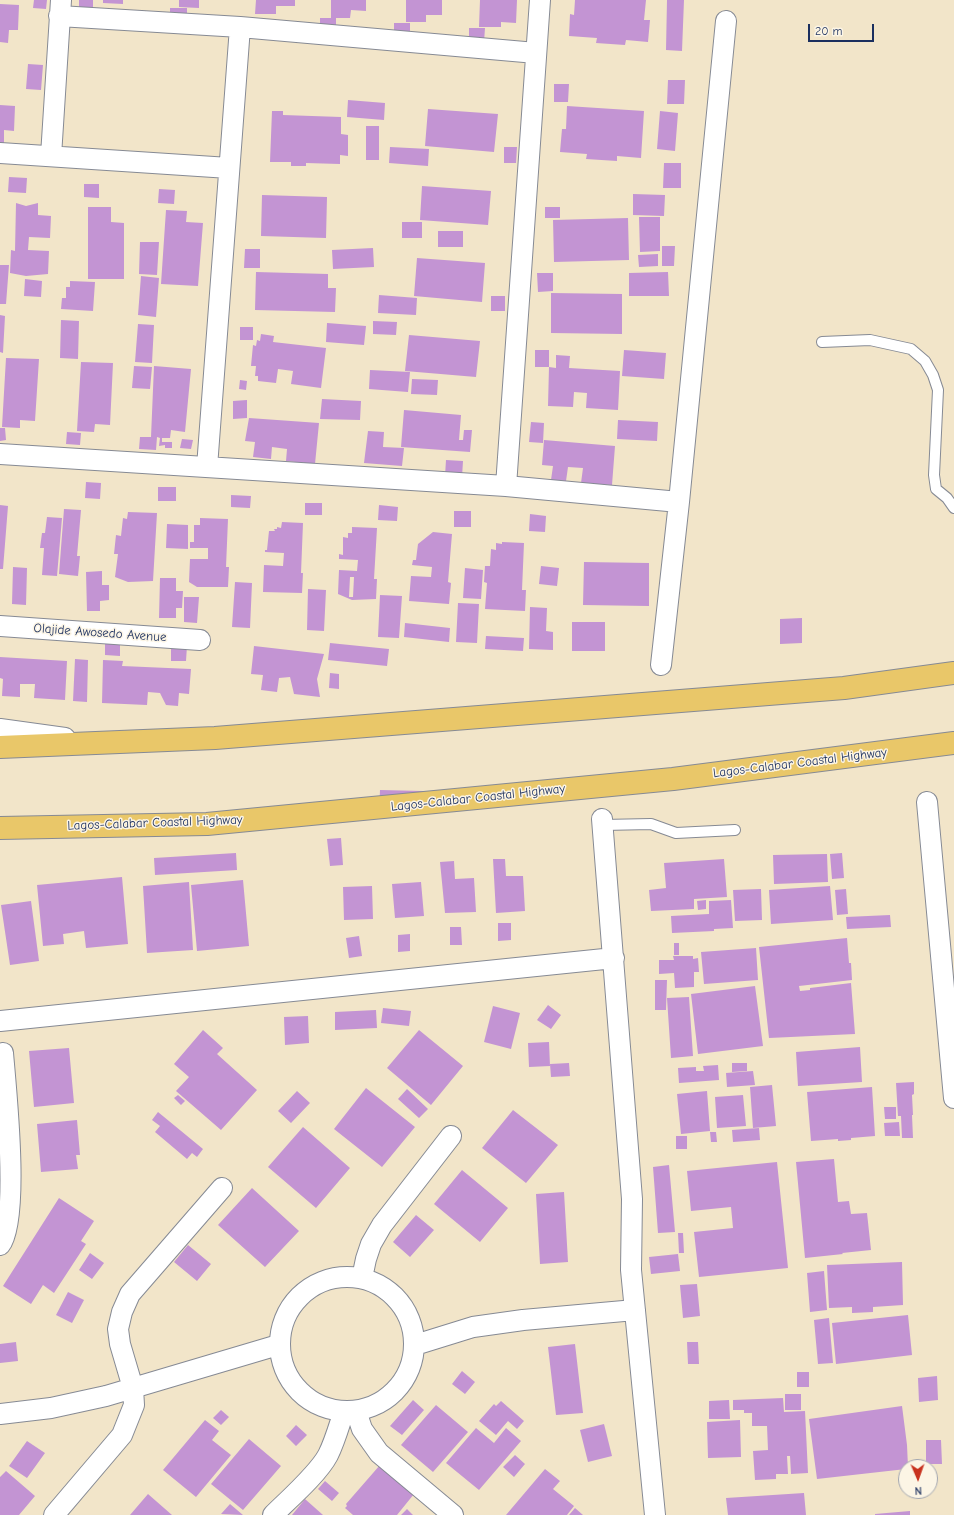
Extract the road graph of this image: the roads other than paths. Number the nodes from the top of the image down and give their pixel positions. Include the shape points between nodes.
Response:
1 (540, 0) edge
2 (60, 8) edge
3 (726, 21) dead end
4 (240, 27) junction
5 (536, 53) junction
6 (0, 153) edge
7 (51, 156) junction
8 (229, 168) junction
9 (822, 342) dead end
10 (0, 454) edge
11 (207, 467) junction
12 (506, 486) junction
13 (679, 502) junction
14 (954, 508) edge
15 (0, 626) edge
16 (200, 640) dead end
17 (661, 665) dead end
18 (954, 673) edge
19 (0, 728) edge
20 (95, 743) junction
21 (954, 744) edge
22 (0, 747) edge
23 (927, 802) dead end
24 (603, 822) joint
25 (0, 828) edge
26 (735, 830) dead end
27 (614, 958) junction
28 (948, 959) edge
29 (0, 1021) edge
30 (3, 1053) dead end
31 (954, 1098) edge
32 (451, 1136) dead end
33 (222, 1188) dead end
34 (0, 1245) edge
35 (362, 1278) junction
36 (635, 1310) junction
37 (278, 1344) junction
38 (415, 1345) junction
39 (133, 1388) junction
40 (350, 1411) junction
41 (0, 1414) edge
42 (54, 1515) edge
43 (273, 1515) edge
44 (453, 1515) edge
45 (655, 1515) edge

1 - 5 street
2 - 4 street
2 - 7 street
3 - 13 street
4 - 5 street
4 - 8 street
5 - 12 street
6 - 7 street
7 - 8 street
8 - 11 street
9 - 14 lane via 870,340 910,349 924,361 933,375 938,390 934,475 936,489
10 - 11 street
11 - 12 street
12 - 13 street
13 - 17 street
15 - 16 street, Olajide Awosedo Avenue
18 - 20 highway via 844,688 215,738
19 - 20 street
20 - 22 highway
21 - 25 highway, Lagos-Calabar Coastal Highway via 674,779 207,824
23 - 28 street
24 - 26 lane via 651,824 676,833
24 - 27 street
27 - 29 street
27 - 36 street via 632,1199 631,1270
28 - 31 street
30 - 34 street via 11,1170 8,1226
32 - 35 street via 382,1225 371,1244
33 - 39 street via 130,1294 118,1329
35 - 37 street via 339,1277 316,1284 305,1292 294,1301 282,1321
35 - 38 street via 384,1288 400,1302 411,1322
36 - 38 street via 516,1321 473,1328
36 - 45 street
37 - 39 street
37 - 40 street via 283,1368 293,1386 310,1402 332,1411
38 - 40 street via 411,1368 399,1388 378,1404
39 - 41 street via 51,1408
39 - 42 street via 134,1405 122,1435
40 - 43 street via 327,1456
40 - 44 street via 378,1453

